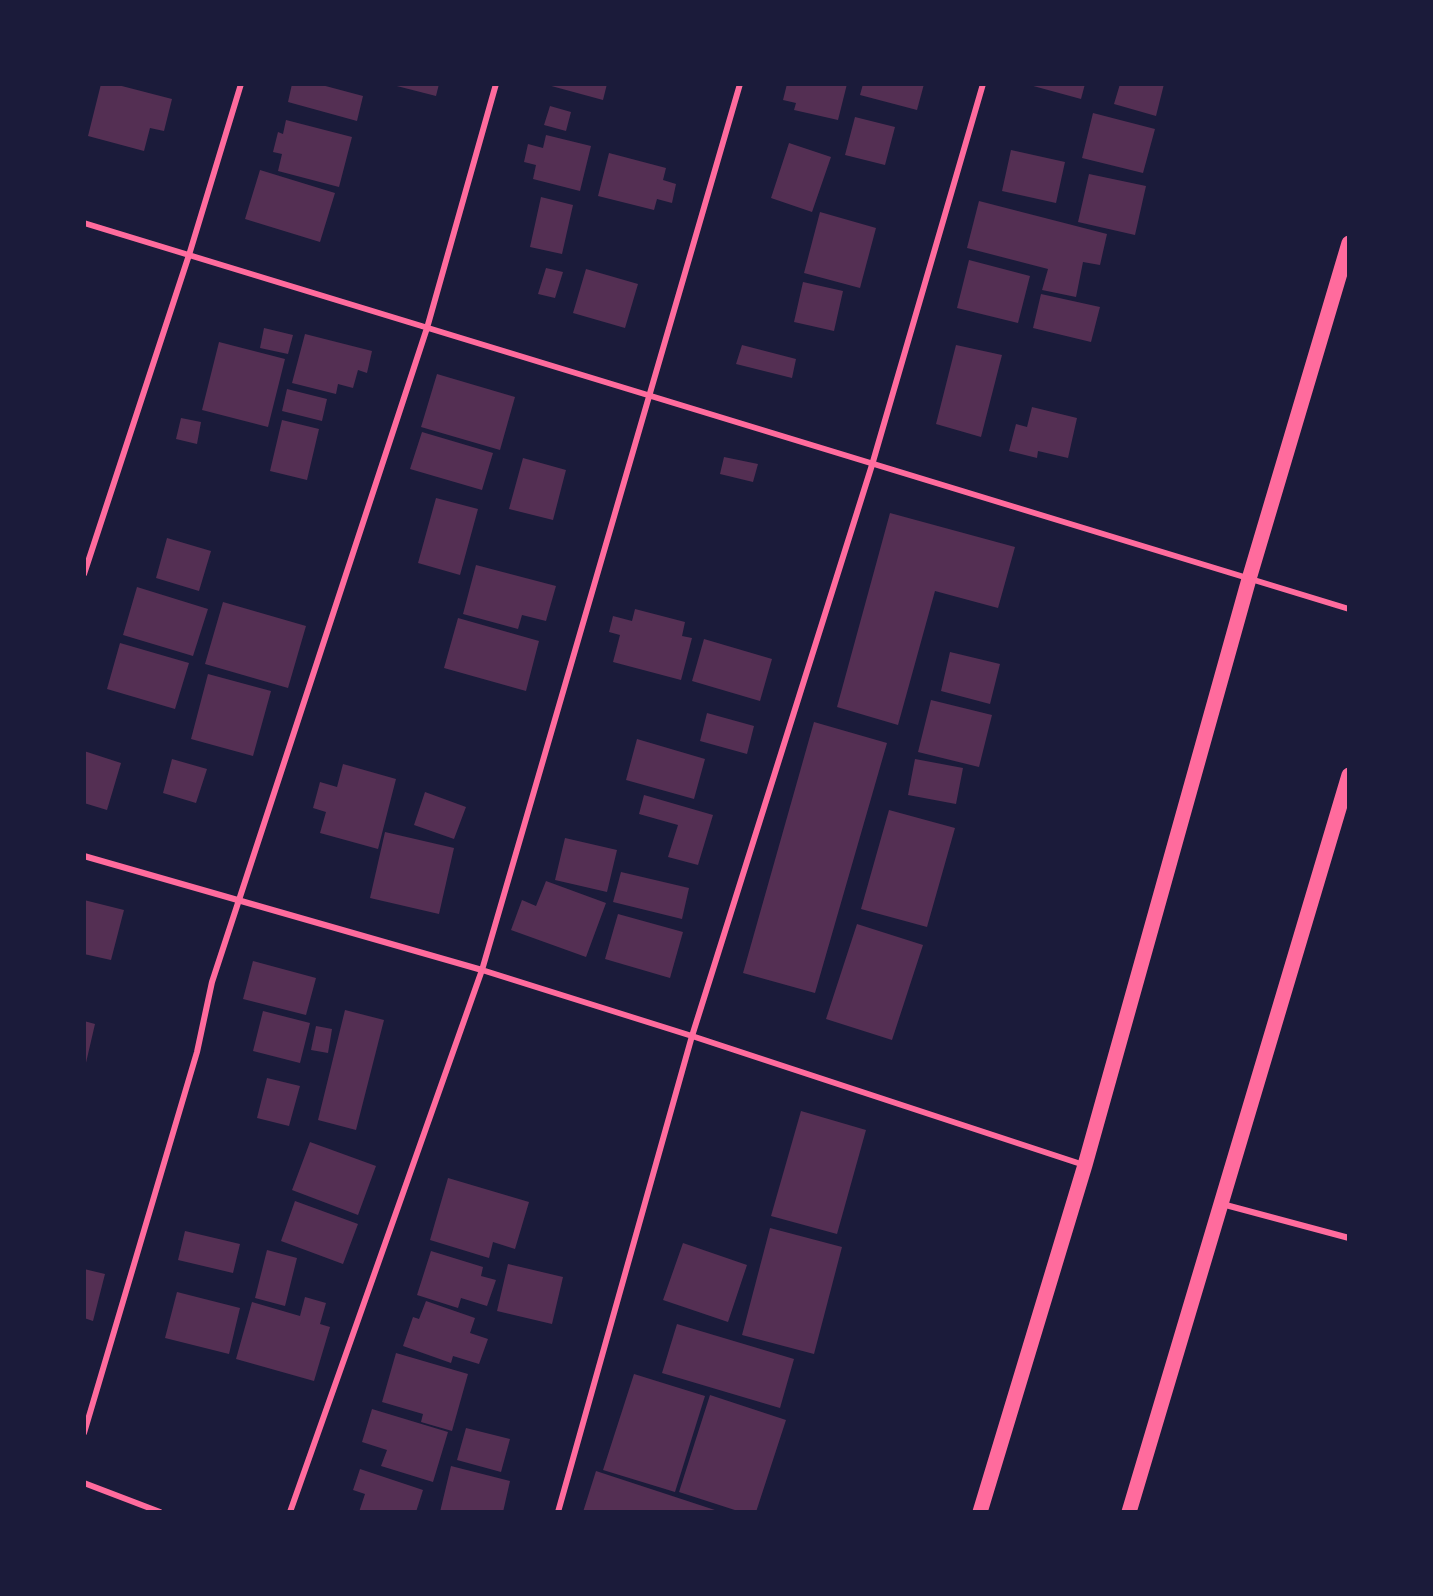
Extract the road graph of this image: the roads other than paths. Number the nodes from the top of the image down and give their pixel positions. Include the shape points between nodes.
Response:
1 (241, 84) edge
2 (496, 84) edge
3 (740, 84) edge
4 (983, 84) edge
5 (84, 223) edge
6 (1349, 243) edge
7 (189, 255) junction
8 (427, 328) junction
9 (650, 396) junction
10 (872, 465) junction
11 (84, 574) edge
12 (1249, 579) junction
13 (1349, 609) edge
14 (1349, 775) edge
15 (84, 856) edge
16 (239, 900) junction
17 (482, 970) junction
18 (692, 1036) junction
19 (1085, 1165) junction
20 (1220, 1203) junction
21 (1349, 1238) edge
22 (84, 1433) edge
23 (84, 1483) edge
24 (160, 1512) edge
25 (290, 1512) edge
26 (558, 1512) edge
27 (980, 1512) edge
28 (1128, 1512) edge

1 - 7 street
2 - 8 street
3 - 9 street
4 - 10 street
5 - 7 street
6 - 12 main road
7 - 8 street
7 - 11 street
8 - 9 street
8 - 16 street
9 - 10 street
9 - 17 street
10 - 12 street
10 - 18 street
12 - 13 street
12 - 19 main road
14 - 20 main road
15 - 16 street
16 - 17 street
16 - 22 street via 212,982 197,1052
17 - 18 street
17 - 25 street
18 - 19 street
18 - 26 street
19 - 27 main road
20 - 21 street
20 - 28 main road
23 - 24 street

